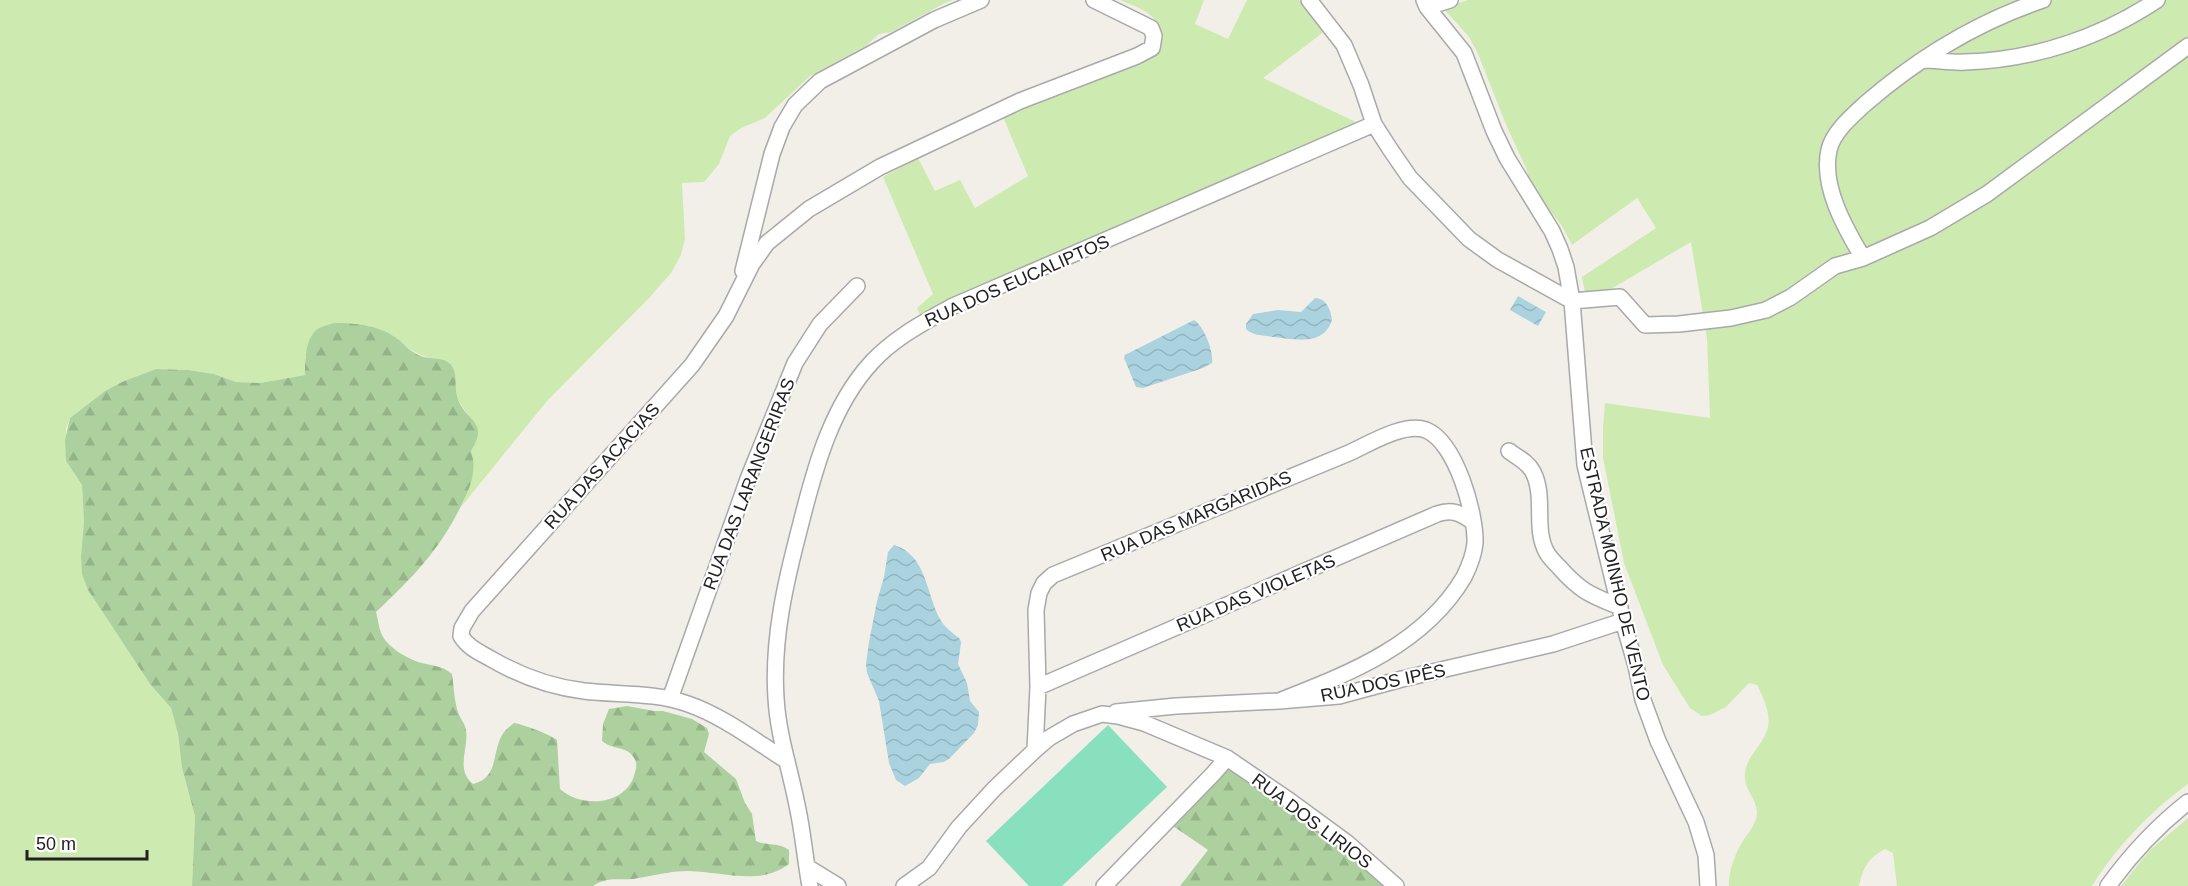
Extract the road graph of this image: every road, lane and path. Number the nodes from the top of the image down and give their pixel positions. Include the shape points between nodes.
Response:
1 (981, 0) edge
2 (1094, 0) edge
3 (1309, 0) edge
4 (1450, 0) edge
5 (2043, 0) edge
6 (2157, 0) edge
7 (1426, 4) edge
8 (2188, 46) edge
9 (1922, 60) junction
10 (1374, 124) junction
11 (1863, 258) junction
12 (858, 286) dead end
13 (738, 291) junction
14 (1572, 301) junction
15 (1509, 451) dead end
16 (1473, 522) junction
17 (1622, 614) junction
18 (1038, 687) junction
19 (670, 699) junction
20 (1279, 701) junction
21 (1102, 714) junction
22 (1035, 750) junction
23 (1227, 758) junction
24 (787, 761) junction
25 (2188, 802) edge
26 (807, 867) junction
27 (810, 886) edge
28 (838, 886) edge
29 (904, 886) edge
30 (1104, 886) edge
31 (1396, 886) edge
32 (1707, 886) edge
33 (2108, 886) edge

1 - 13 street via 934,20 820,81 795,105 772,154
2 - 13 street via 1151,28 1152,48 1020,101 880,167 809,209 766,243
3 - 10 street via 1344,45
4 - 7 street
5 - 9 street via 2011,11
6 - 9 street via 2106,27 2037,54 1961,63
7 - 14 street, ESTRADA MOINHO DE VENTO via 1464,53 1506,158 1552,231 1566,267
8 - 11 street via 1961,211
9 - 11 street via 1858,110 1829,150 1837,211
10 - 14 street via 1410,178 1469,239 1498,260
10 - 24 street, RUA DOS EUCALIPTOS via 951,307 906,333 872,361 845,398 828,435 789,568 775,658 776,698
11 - 14 street via 1835,266 1766,310 1731,318 1645,325 1620,297
12 - 19 street, RUA DAS LARANGERIRAS via 820,324 795,363 748,479
13 - 19 street, RUA DAS ACACIAS via 726,316 692,365 472,611 462,627 461,636 472,648 533,680 584,691
14 - 17 street, ESTRADA MOINHO DE VENTO via 1585,465
15 - 17 street via 1533,472 1547,554 1576,586
16 - 18 street, RUA DAS VIOLETAS via 1453,511 1437,514
16 - 18 street, RUA DAS MARGARIDAS via 1463,480 1436,437 1416,429 1387,435 1053,575 1039,593 1036,610
16 - 20 street, RUA DAS MARGARIDAS via 1475,544 1471,562 1446,602 1421,628 1346,675
17 - 20 street, RUA DOS IPÊS via 1553,644 1339,696
17 - 32 street, ESTRADA MOINHO DE VENTO via 1642,700 1696,822 1706,855
18 - 22 street, RUA DAS MARGARIDAS
19 - 24 street via 711,714
20 - 21 street, RUA DOS IPÊS
21 - 22 street, RUA DOS IPÊS via 1073,724
21 - 23 street, RUA DOS LIRIOS via 1144,723
22 - 29 street, RUA DOS IPÊS via 959,826 928,868
23 - 30 street
23 - 31 street, RUA DOS LIRIOS via 1346,842
24 - 26 street, RUA DOS EUCALIPTOS
25 - 33 street via 2133,852
26 - 27 street, RUA DOS EUCALIPTOS
26 - 28 street

